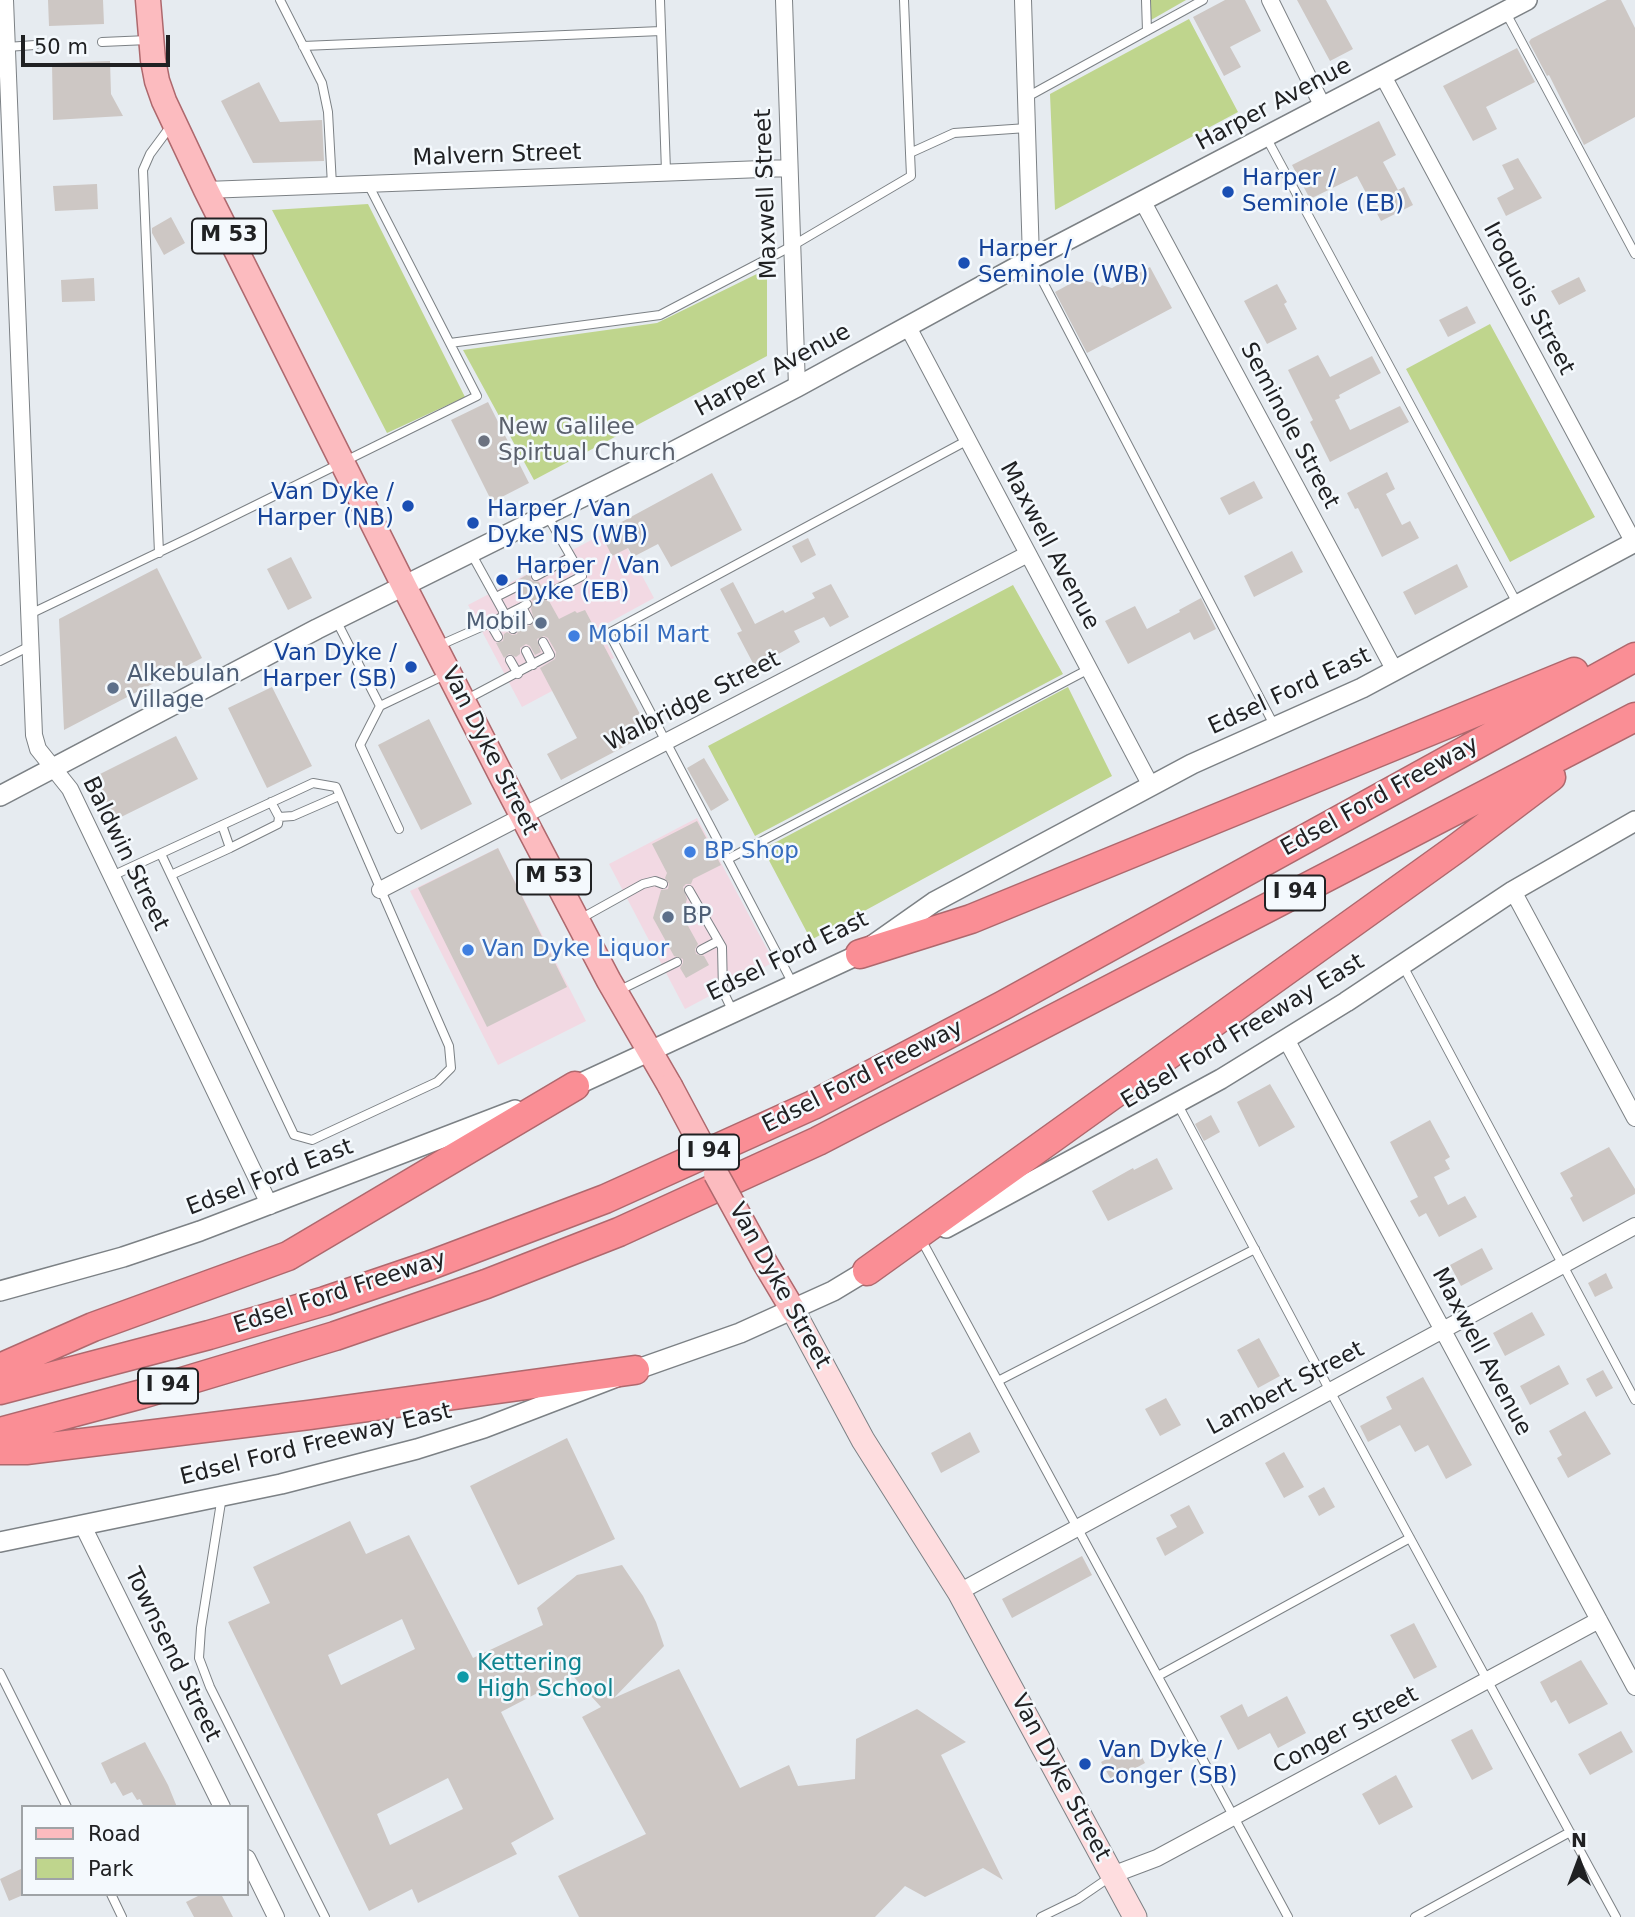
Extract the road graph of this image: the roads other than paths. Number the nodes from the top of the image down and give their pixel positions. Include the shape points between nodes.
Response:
1 (5, 0) edge
2 (148, 0) edge
3 (279, 0) edge
4 (660, 0) edge
5 (784, 0) edge
6 (904, 0) edge
7 (1023, 0) edge
8 (1146, 0) edge
9 (1203, 0) edge
10 (1269, 0) edge
11 (1527, 0) edge
12 (1505, 11) junction
13 (661, 31) junction
14 (1147, 31) junction
15 (151, 40) junction
16 (102, 42) dead end
17 (35, 45) dead end
18 (303, 46) junction
19 (7, 47) junction
20 (1383, 76) junction
21 (1027, 97) junction
22 (1323, 107) junction
23 (174, 122) junction
24 (1028, 128) junction
25 (1266, 137) junction
26 (910, 153) junction
27 (789, 168) junction
28 (666, 172) junction
29 (368, 184) junction
30 (332, 185) junction
31 (206, 190) junction
32 (1143, 202) junction
33 (792, 246) junction
34 (1635, 254) edge
35 (1031, 259) junction
36 (908, 327) junction
37 (450, 343) junction
38 (797, 387) junction
39 (968, 440) junction
40 (342, 463) junction
41 (547, 515) junction
42 (1634, 543) edge
43 (159, 553) junction
44 (471, 553) junction
45 (1028, 554) junction
46 (571, 557) junction
47 (536, 576) dead end
48 (404, 586) junction
49 (518, 586) dead end
50 (546, 595) dead end
51 (496, 597) junction
52 (1518, 605) junction
53 (29, 614) junction
54 (506, 615) junction
55 (336, 620) junction
56 (529, 620) dead end
57 (490, 623) junction
58 (513, 629) dead end
59 (498, 637) dead end
60 (543, 642) dead end
61 (30, 646) junction
62 (436, 647) junction
63 (1635, 647) edge
64 (526, 651) dead end
65 (1635, 657) edge
66 (510, 660) dead end
67 (0, 661) edge
68 (533, 665) junction
69 (1088, 669) junction
70 (1395, 671) junction
71 (450, 673) junction
72 (518, 674) junction
73 (465, 701) junction
74 (380, 706) junction
75 (1626, 722) edge
76 (1275, 727) junction
77 (667, 741) junction
78 (53, 768) junction
79 (1150, 786) junction
80 (0, 796) edge
81 (340, 796) junction
82 (271, 802) junction
83 (523, 816) junction
84 (279, 817) junction
85 (222, 825) junction
86 (1634, 825) edge
87 (399, 829) dead end
88 (230, 848) junction
89 (161, 854) junction
90 (728, 859) junction
91 (171, 875) junction
92 (112, 876) junction
93 (663, 884) dead end
94 (380, 890) junction
95 (689, 890) dead end
96 (1513, 891) junction
97 (577, 921) junction
98 (718, 941) junction
99 (701, 950) dead end
100 (860, 954) junction
101 (677, 962) dead end
102 (1402, 964) junction
103 (793, 984) junction
104 (615, 993) junction
105 (733, 1012) junction
106 (1286, 1039) junction
107 (650, 1051) junction
108 (575, 1086) junction
109 (1177, 1103) junction
110 (1635, 1118) edge
111 (270, 1206) junction
112 (1635, 1226) edge
113 (922, 1241) junction
114 (1255, 1249) junction
115 (1562, 1266) junction
116 (866, 1271) junction
117 (0, 1291) edge
118 (793, 1310) junction
119 (1443, 1330) junction
120 (0, 1368) edge
121 (635, 1370) junction
122 (998, 1381) junction
123 (0, 1390) edge
124 (1330, 1391) junction
125 (1635, 1400) edge
126 (0, 1432) edge
127 (0, 1450) edge
128 (222, 1496) junction
129 (82, 1524) junction
130 (1077, 1528) junction
131 (1410, 1538) junction
132 (0, 1542) edge
133 (959, 1592) junction
134 (1599, 1620) junction
135 (0, 1674) edge
136 (1158, 1676) junction
137 (1488, 1681) junction
138 (1635, 1687) edge
139 (66, 1805) edge
140 (221, 1805) edge
141 (1234, 1817) junction
142 (1570, 1832) junction
143 (248, 1860) edge
144 (1112, 1875) junction
145 (112, 1896) edge
146 (122, 1917) edge
147 (276, 1917) edge
148 (325, 1917) edge
149 (1041, 1917) edge
150 (1135, 1917) edge
151 (1289, 1917) edge
152 (1415, 1917) edge
153 (1616, 1917) edge

1 - 19 street, Baldwin Street
2 - 15 main road, Van Dyke Street / M 53
3 - 18 lane
4 - 13 lane
5 - 27 street, Maxwell Street
6 - 26 lane
7 - 21 street
8 - 14 lane
9 - 14 lane
10 - 22 street
11 - 12 street, Harper Avenue
12 - 20 street, Harper Avenue
12 - 34 lane
13 - 18 lane
13 - 28 lane
14 - 21 lane
15 - 16 lane
15 - 23 main road, Van Dyke Street / M 53 via 157,80
17 - 19 lane
18 - 30 lane via 322,83 328,111
19 - 53 street, Baldwin Street
20 - 22 street, Harper Avenue
20 - 42 street, Iroquois Street
21 - 24 street
22 - 25 street, Harper Avenue
23 - 31 main road, Van Dyke Street / M 53
23 - 43 lane via 143,170
24 - 26 lane via 954,133
24 - 35 street
25 - 32 street, Harper Avenue
25 - 52 lane
26 - 33 lane via 911,176
27 - 28 street, Malvern Street
27 - 33 street, Maxwell Street
28 - 29 street, Malvern Street
29 - 30 street, Malvern Street
29 - 37 lane
30 - 31 street, Malvern Street
31 - 40 main road, Van Dyke Street / M 53
32 - 35 street, Harper Avenue
32 - 70 street, Seminole Street
33 - 37 lane via 660,315
33 - 38 street, Maxwell Street
35 - 36 street, Harper Avenue
35 - 76 lane
36 - 38 street, Harper Avenue
36 - 39 street, Maxwell Avenue
37 - 40 lane via 477,396
38 - 41 street, Harper Avenue
39 - 45 street, Maxwell Avenue
39 - 77 lane via 609,633
40 - 43 lane
40 - 48 main road, Van Dyke Street / M 53
41 - 44 street, Harper Avenue
41 - 46 lane
42 - 52 street, Edsel Ford East
43 - 53 lane
44 - 48 street, Harper Avenue
44 - 51 lane
45 - 69 street, Maxwell Avenue
45 - 77 street, Walbridge Street
46 - 47 lane
46 - 50 lane via 582,576
48 - 55 street, Harper Avenue
48 - 62 main road, Van Dyke Street / M 53
49 - 51 lane
51 - 54 lane
52 - 70 street, Edsel Ford East
53 - 61 street, Baldwin Street
54 - 56 lane via 524,605
54 - 57 lane
54 - 58 lane
55 - 74 lane
55 - 78 street, Harper Avenue
57 - 59 lane
57 - 62 lane
60 - 68 lane via 550,655
61 - 67 lane
61 - 78 street, Baldwin Street via 34,735 38,749
62 - 71 main road, Van Dyke Street / M 53
63 - 100 highway via 971,919
64 - 68 lane
65 - 123 highway, Edsel Ford Freeway / I 94 via 967,1024 813,1105 605,1199 325,1301
66 - 72 lane
68 - 72 lane
69 - 79 street, Maxwell Avenue
69 - 90 lane
70 - 76 street, Edsel Ford East
71 - 73 main road, Van Dyke Street / M 53
71 - 74 lane
72 - 73 lane
73 - 83 main road, Van Dyke Street / M 53
74 - 87 lane via 360,745
75 - 116 highway
75 - 126 highway, Edsel Ford Freeway / I 94 via 818,1142 619,1232 335,1336
76 - 79 street, Edsel Ford East
77 - 83 street, Walbridge Street
77 - 90 lane
78 - 80 street, Harper Avenue
78 - 92 street, Baldwin Street via 70,789
79 - 100 street, Edsel Ford East via 934,902
81 - 82 lane via 335,787 313,783
81 - 84 lane via 293,816
81 - 94 lane
82 - 84 lane
82 - 85 lane
83 - 94 street, Walbridge Street
83 - 97 main road, Van Dyke Street / M 53
84 - 88 lane via 278,824
85 - 88 lane
85 - 89 lane
86 - 96 street, Edsel Ford Freeway East
88 - 91 lane
89 - 91 lane
89 - 92 lane
90 - 103 lane
91 - 94 lane via 294,1135 312,1140 437,1082 451,1068 450,1046
92 - 111 street, Baldwin Street
93 - 97 lane via 642,884
95 - 98 lane
96 - 102 street, Edsel Ford Freeway East
96 - 110 street
97 - 104 main road, Van Dyke Street / M 53
98 - 99 lane
98 - 105 lane via 723,991
100 - 103 street, Edsel Ford East
101 - 104 lane
102 - 106 street, Edsel Ford Freeway East
102 - 115 lane
103 - 105 street, Edsel Ford East
104 - 107 main road, Van Dyke Street / M 53
105 - 107 street, Edsel Ford East
106 - 109 street, Edsel Ford Freeway East
106 - 119 street, Maxwell Avenue
107 - 108 street, Edsel Ford East
107 - 118 main road, Van Dyke Street / M 53, bridge
108 - 111 street, Edsel Ford East
108 - 120 highway via 288,1256 93,1327
109 - 113 street, Edsel Ford Freeway East
109 - 114 lane
111 - 117 street, Edsel Ford East via 123,1257
112 - 115 street, Lambert Street
113 - 116 street, Edsel Ford Freeway East
113 - 122 lane
114 - 122 lane
114 - 124 lane
115 - 119 street, Lambert Street
115 - 125 lane
116 - 118 street, Edsel Ford Freeway East
118 - 121 street, Edsel Ford Freeway East
118 - 133 main road, Van Dyke Street / M 53 via 863,1440
119 - 124 street, Lambert Street
119 - 134 street, Maxwell Avenue
121 - 127 highway via 309,1415
121 - 128 street, Edsel Ford Freeway East via 484,1428
122 - 130 lane
124 - 130 street, Lambert Street
124 - 131 lane
128 - 129 street, Edsel Ford Freeway East
128 - 148 lane via 199,1658
129 - 132 street, Edsel Ford Freeway East
129 - 140 street, Townsend Street
130 - 133 street, Lambert Street
130 - 136 lane
131 - 136 lane
131 - 137 lane
133 - 144 main road, Van Dyke Street / M 53
134 - 137 street, Conger Street
134 - 138 street, Maxwell Avenue
135 - 139 lane
136 - 141 lane
137 - 141 street, Conger Street
137 - 142 lane
141 - 144 street, Conger Street via 1157,1858
141 - 151 lane
142 - 152 lane
142 - 153 lane
143 - 147 street
144 - 149 lane
144 - 150 main road, Van Dyke Street / M 53
145 - 146 lane

